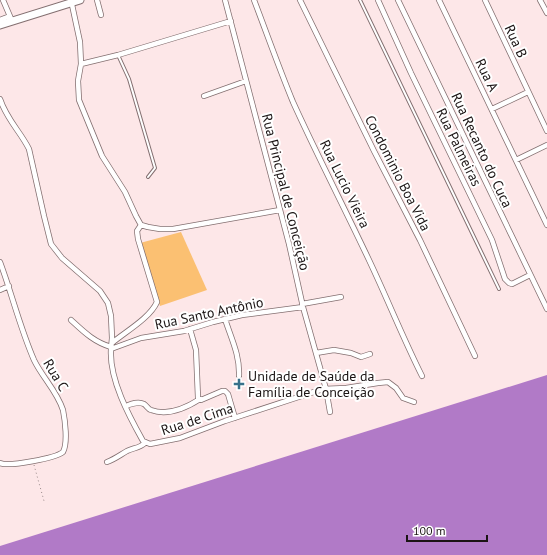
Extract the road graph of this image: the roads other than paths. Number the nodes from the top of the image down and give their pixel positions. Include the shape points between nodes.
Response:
1 (3, 0) edge
2 (80, 0) edge
3 (98, 0) edge
4 (225, 0) edge
5 (254, 0) edge
6 (300, 0) edge
7 (360, 0) edge
8 (378, 0) edge
9 (398, 0) edge
10 (439, 0) edge
11 (485, 0) edge
12 (540, 0) edge
13 (71, 1) edge
14 (547, 13) edge
15 (101, 15) dead end
16 (11, 18) junction
17 (0, 20) edge
18 (231, 21) junction
19 (0, 25) edge
20 (118, 55) junction
21 (81, 64) junction
22 (246, 81) junction
23 (528, 92) junction
24 (204, 96) dead end
25 (0, 99) edge
26 (492, 109) junction
27 (547, 131) edge
28 (547, 145) edge
29 (516, 160) junction
30 (148, 177) dead end
31 (280, 210) junction
32 (142, 225) junction
33 (547, 225) edge
34 (0, 262) edge
35 (530, 275) junction
36 (10, 286) junction
37 (0, 290) edge
38 (499, 290) dead end
39 (341, 297) dead end
40 (303, 306) junction
41 (547, 309) edge
42 (225, 319) junction
43 (71, 320) dead end
44 (190, 329) junction
45 (111, 346) junction
46 (316, 354) junction
47 (370, 354) dead end
48 (475, 356) dead end
49 (239, 376) dead end
50 (422, 376) dead end
51 (326, 389) junction
52 (200, 399) junction
53 (414, 402) dead end
54 (126, 406) junction
55 (330, 412) dead end
56 (235, 418) junction
57 (145, 443) junction
58 (107, 462) dead end
59 (0, 463) edge

1 - 16 street
2 - 13 main road
3 - 15 street
4 - 18 street, Rua Principal de Conceição
5 - 50 street, Rua Lucio Vieira via 294,102
6 - 48 street, Condominio Boa Vida
7 - 38 lane, Rua Palmeiras
8 - 35 street, Rua Palmeiras via 492,240 505,279 512,284
9 - 35 street, Rua Recanto do Cuca
10 - 26 street, Rua A
11 - 23 street, Rua B
12 - 14 street
13 - 16 main road
13 - 21 street via 80,42
16 - 17 street
16 - 19 main road
18 - 20 street
18 - 22 street, Rua Principal de Conceição
20 - 21 street
20 - 30 lane via 129,79 156,168
21 - 32 street via 78,88 83,111 105,162 125,192
22 - 24 street
22 - 31 street, Rua Principal de Conceição
23 - 26 street
23 - 27 street, Rua B
25 - 45 street, Rua de Cima via 8,118 26,142 32,156 51,244 62,258 100,291 108,303 111,316
26 - 29 street, Rua A
28 - 29 street
29 - 33 street, Rua A
31 - 32 street via 173,229 148,228
31 - 40 street, Rua Principal de Conceição
32 - 45 street via 138,231 138,239 157,300 149,312
34 - 36 street, Rua C
35 - 41 street, Rua Recanto do Cuca
36 - 37 street
36 - 59 street, Rua C via 37,366 61,405 66,443 63,452 56,456 13,464
39 - 40 street, Rua Santo Antônio
40 - 42 street, Rua Santo Antônio
40 - 46 street, Rua Principal de Conceição
42 - 44 street, Rua Santo Antônio
42 - 49 street via 236,351
43 - 45 street via 90,338
44 - 45 street, Rua Santo Antônio
44 - 52 street via 196,350
45 - 54 street, Rua de Cima via 113,373
46 - 47 street via 330,350 361,357
46 - 51 street, Rua Principal de Conceição
51 - 53 street, Rua de Cima via 388,382 403,398
51 - 55 street, Rua Principal de Conceição
51 - 56 street, Rua de Cima
52 - 54 street via 171,411 152,410 138,403
52 - 56 street via 226,391
54 - 57 street, Rua de Cima
56 - 57 street, Rua de Cima via 180,438 156,444
57 - 58 street

